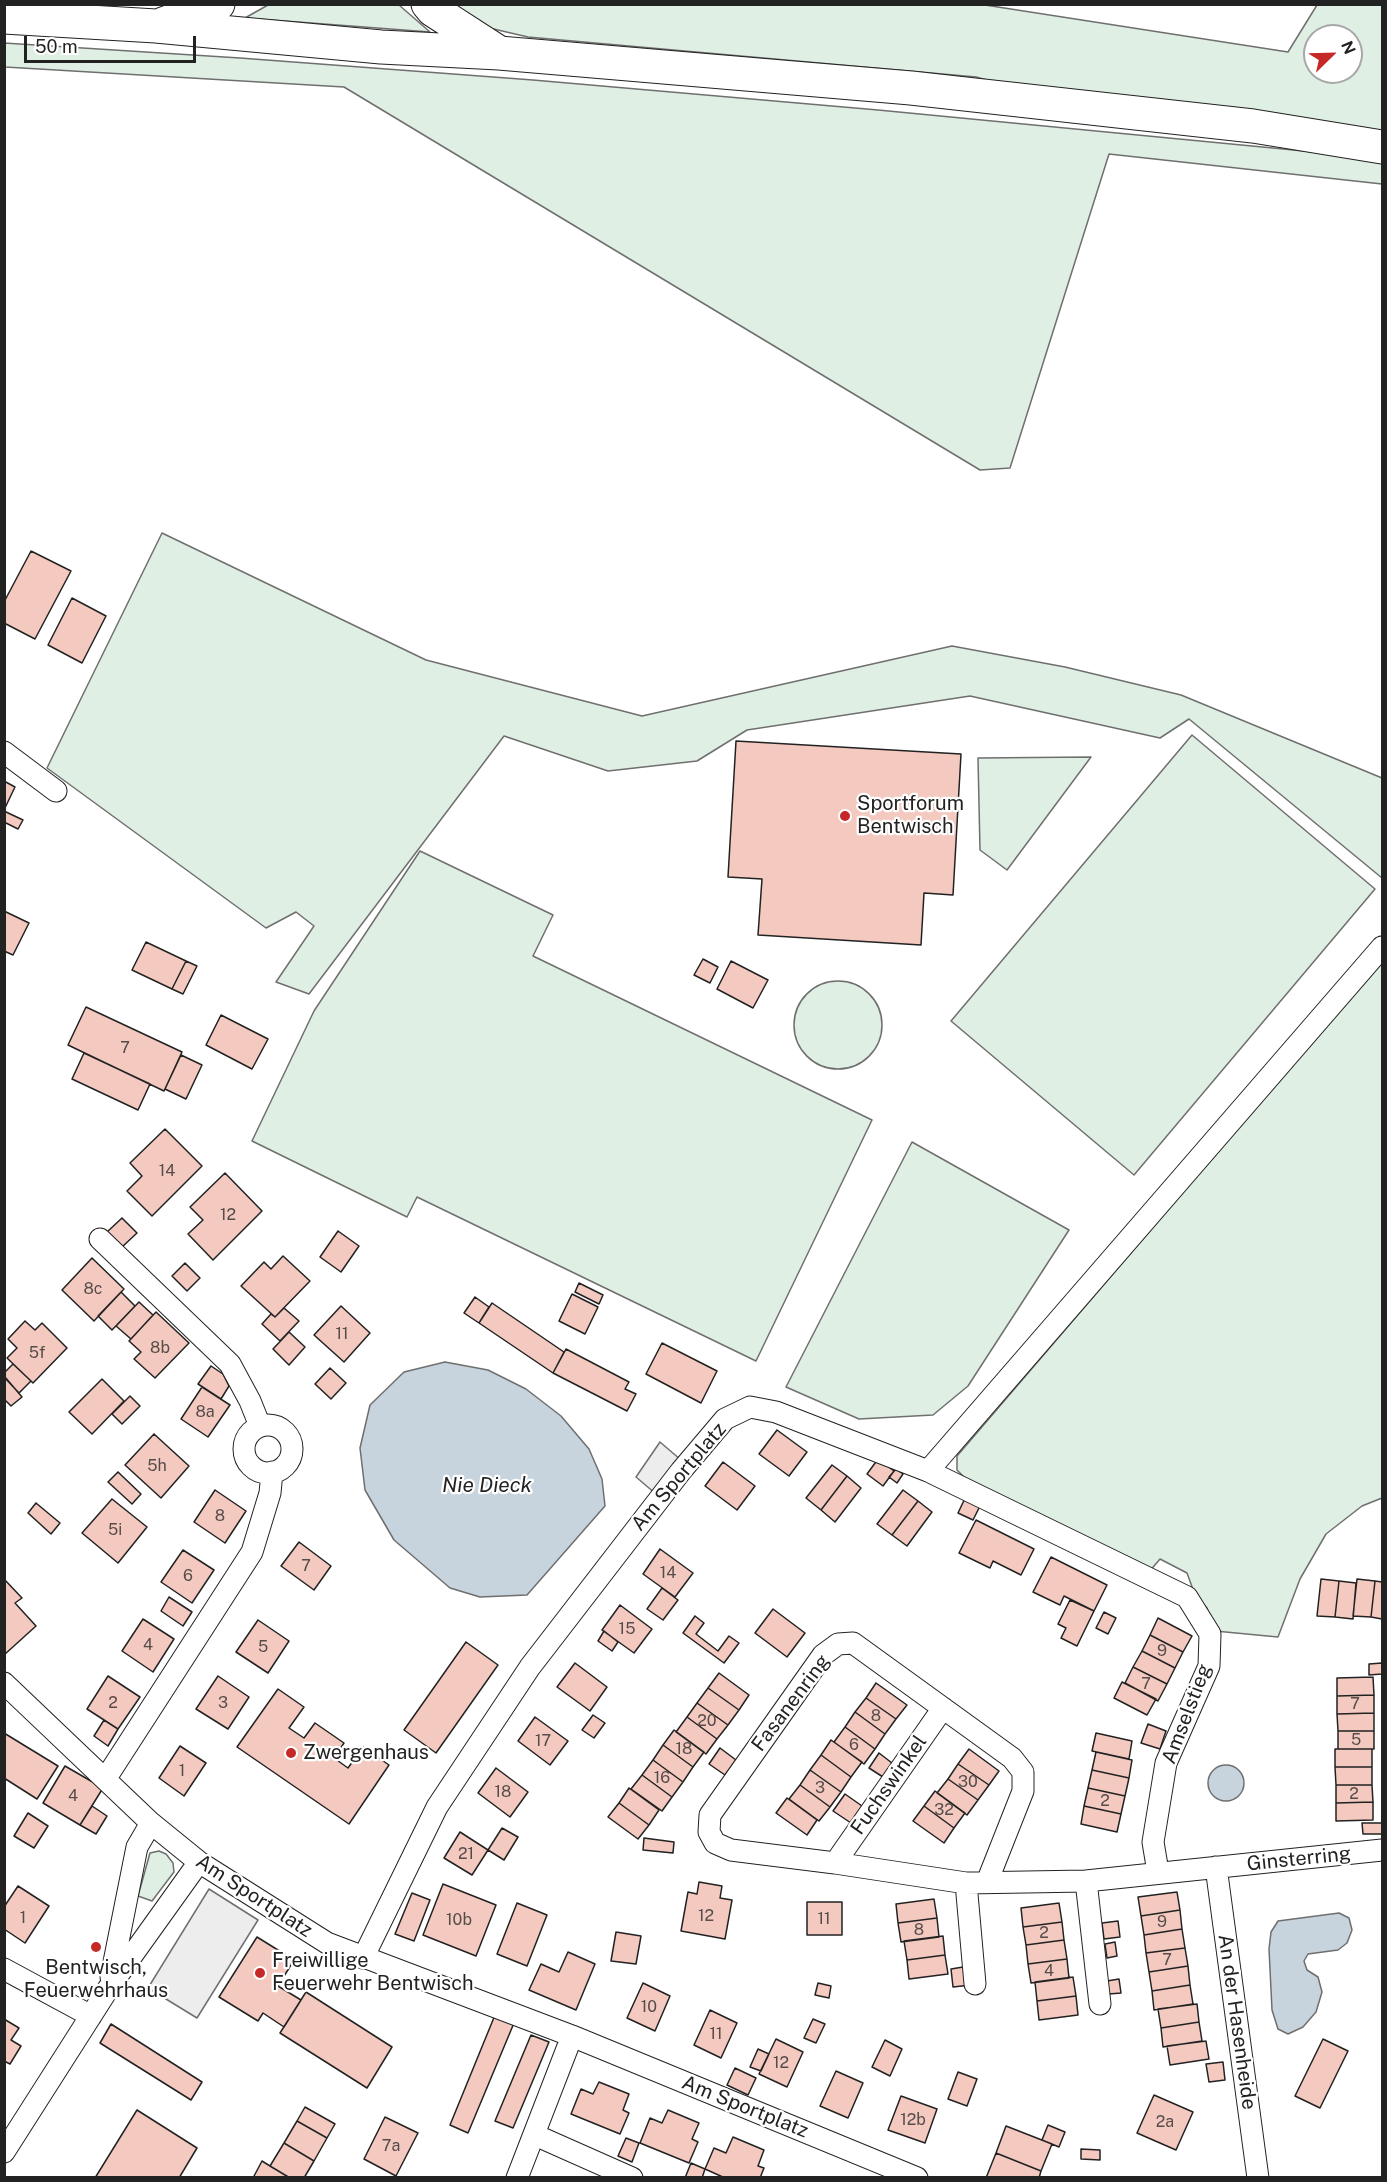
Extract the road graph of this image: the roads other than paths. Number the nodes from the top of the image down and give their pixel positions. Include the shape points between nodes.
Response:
1 (218, 4) edge
2 (428, 4) edge
3 (4, 17) edge
4 (156, 26) junction
5 (4, 36) edge
6 (499, 54) junction
7 (1350, 143) junction
8 (1383, 147) edge
9 (4, 752) edge
10 (56, 791) dead end
11 (1383, 947) edge
12 (100, 1239) dead end
13 (260, 1426) junction
14 (927, 1471) junction
15 (273, 1472) junction
16 (1187, 1597) joint
17 (4, 1683) edge
18 (943, 1708) junction
19 (106, 1778) junction
20 (151, 1823) junction
21 (1383, 1850) edge
22 (199, 1862) junction
23 (836, 1863) junction
24 (1216, 1867) junction
25 (1158, 1872) junction
26 (1086, 1881) junction
27 (987, 1882) junction
28 (966, 1883) junction
29 (363, 1958) junction
30 (8, 1971) edge
31 (975, 1984) dead end
32 (108, 1989) junction
33 (1100, 2004) dead end
34 (91, 2016) junction
35 (572, 2036) junction
36 (535, 2135) junction
37 (4, 2152) edge
38 (518, 2178) edge
39 (632, 2178) edge
40 (917, 2178) edge
41 (1258, 2178) edge

1 - 4 highway
2 - 6 highway
3 - 4 highway
4 - 6 highway
5 - 7 highway via 534,71 1254,139
6 - 7 highway via 911,88 1253,126
7 - 8 highway
9 - 10 street
11 - 14 street
12 - 13 street via 230,1364
13 - 15 street via 252,1431 244,1450 253,1467
13 - 15 street via 278,1427 291,1442 289,1461
14 - 16 street, Am Sportplatz
14 - 29 street, Am Sportplatz via 776,1412 750,1407 725,1419 660,1496 523,1677 437,1807
15 - 19 street via 252,1552
16 - 25 street, Amselstieg via 1210,1634 1209,1666 1166,1763 1153,1842
17 - 19 street, Am Sportplatz
18 - 23 street, Fuchswinkel
18 - 23 street, Fasanenring via 854,1642 838,1644 823,1655 710,1815 709,1832 715,1843 731,1850
18 - 27 street, Fasanenring via 1012,1758 1023,1773 1023,1791
19 - 20 street, Am Sportplatz
20 - 22 street, Am Sportplatz
20 - 32 street via 137,1847
21 - 24 street, Ginsterring
22 - 29 street, Am Sportplatz via 327,1943
22 - 32 street
23 - 28 street, Fasanenring
24 - 25 street, Fasanenring
24 - 41 street, An der Hasenheide
25 - 26 street, Fasanenring
26 - 27 street, Fasanenring
26 - 33 street
27 - 28 street, Fasanenring
28 - 31 street
29 - 35 street, Am Sportplatz
30 - 34 street
32 - 34 street
34 - 37 street
35 - 36 street
35 - 40 street, Am Sportplatz
36 - 38 street
36 - 39 street

